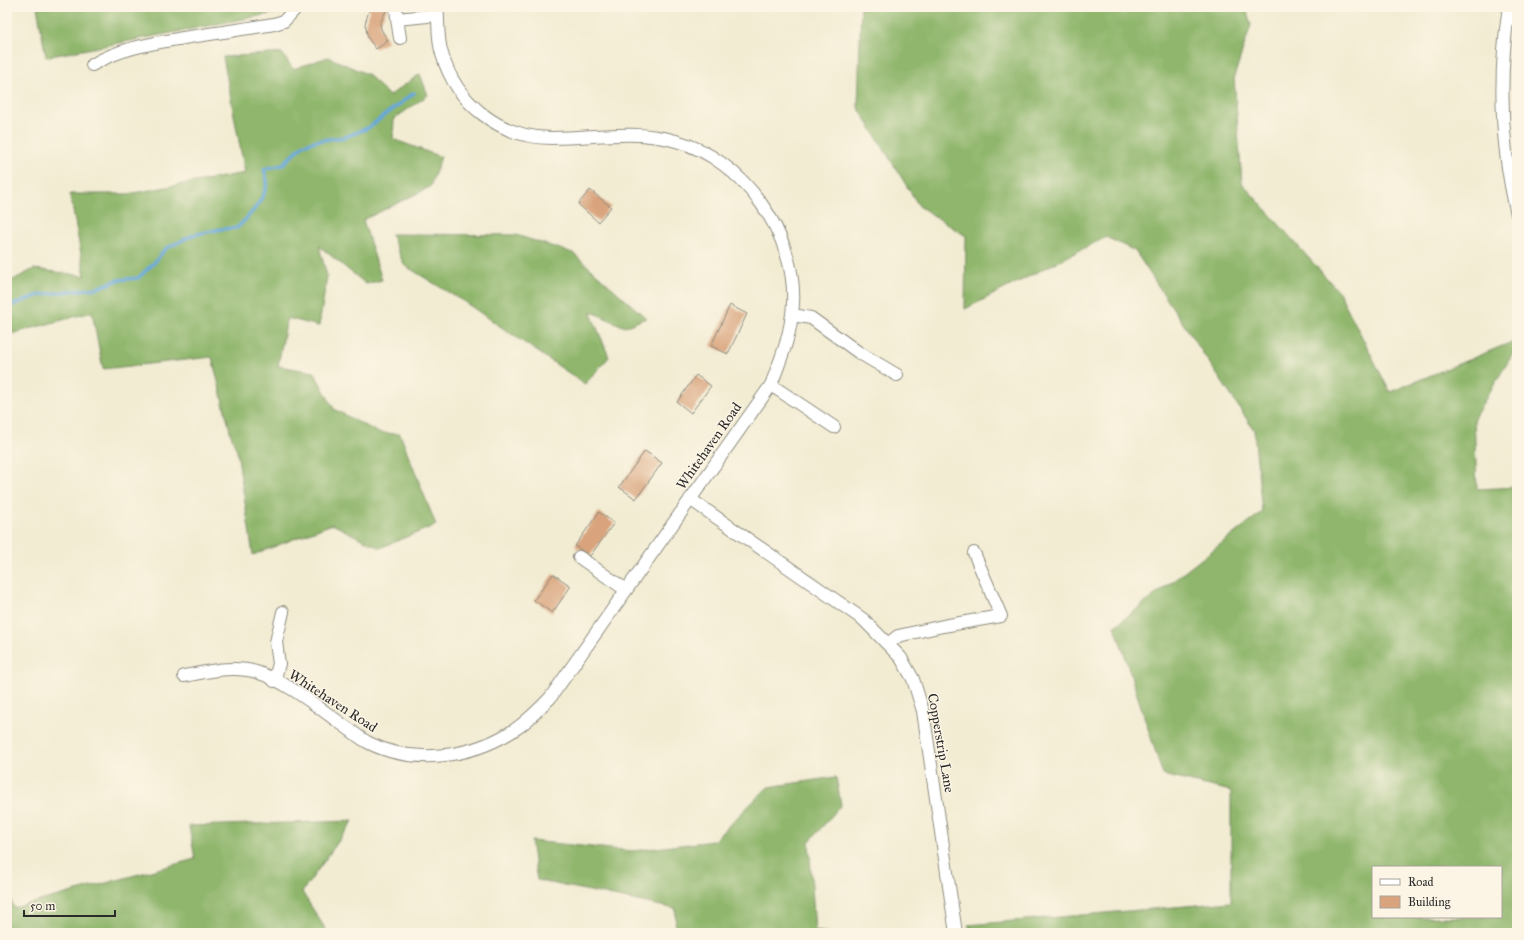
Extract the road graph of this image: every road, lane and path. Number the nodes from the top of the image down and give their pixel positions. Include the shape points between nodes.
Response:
1 (297, 7) edge
2 (1509, 7) edge
3 (438, 11) edge
4 (396, 13) edge
5 (400, 38) dead end
6 (92, 65) dead end
7 (1517, 214) edge
8 (792, 315) junction
9 (897, 376) dead end
10 (771, 385) junction
11 (834, 427) dead end
12 (690, 499) junction
13 (974, 553) dead end
14 (579, 557) dead end
15 (626, 590) junction
16 (283, 612) dead end
17 (888, 644) junction
18 (184, 676) dead end
19 (274, 681) junction
20 (956, 933) edge

1 - 6 street via 284,21 274,24 128,49
2 - 7 street via 1503,46 1501,111 1508,178
3 - 4 street
3 - 8 street, Whitehaven Road via 441,53 455,86 479,113 504,128 528,136 551,138 630,133 676,141 700,151 724,166 751,190 771,216 790,269
4 - 5 street
8 - 9 street via 815,321
8 - 10 street, Whitehaven Road via 789,338
10 - 11 street
10 - 12 street, Whitehaven Road
12 - 15 street, Whitehaven Road
12 - 17 street, Copperstrip Lane via 864,620
13 - 17 street via 1001,616 898,636
14 - 15 street
15 - 19 street, Whitehaven Road via 550,698 531,718 510,733 474,750 440,756 405,755 369,743 288,687
16 - 19 street via 276,642 279,664
17 - 20 street, Copperstrip Lane via 901,658 913,679 923,711
18 - 19 street, Whitehaven Road via 222,669 255,672

